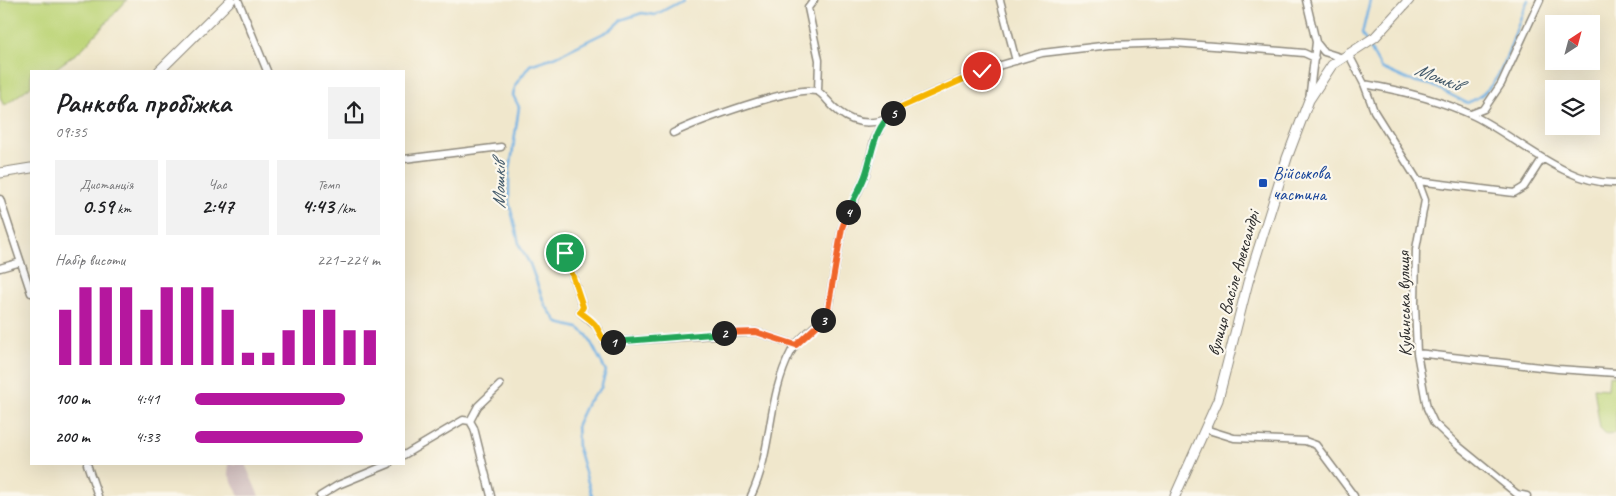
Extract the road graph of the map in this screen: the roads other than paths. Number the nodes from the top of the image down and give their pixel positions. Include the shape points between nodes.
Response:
1 (231, 0) edge
2 (238, 0) edge
3 (814, 0) edge
4 (1000, 0) edge
5 (1306, 0) edge
6 (1409, 0) edge
7 (1540, 0) edge
8 (1316, 42) junction
9 (1344, 56) junction
10 (1315, 58) junction
11 (1016, 61) junction
12 (160, 70) edge
13 (267, 70) edge
14 (1364, 84) junction
15 (818, 91) junction
16 (1309, 100) junction
17 (1471, 114) junction
18 (884, 120) junction
19 (673, 133) dead end
20 (501, 147) dead end
21 (405, 159) edge
22 (1542, 159) junction
23 (30, 168) edge
24 (0, 173) edge
25 (1418, 180) junction
26 (1616, 183) edge
27 (0, 199) edge
28 (565, 253) dead end
29 (21, 262) junction
30 (0, 268) edge
31 (30, 290) edge
32 (796, 345) junction
33 (1417, 353) junction
34 (1616, 373) edge
35 (500, 386) dead end
36 (470, 421) junction
37 (1205, 429) junction
38 (405, 454) edge
39 (87, 465) edge
40 (387, 465) edge
41 (98, 496) edge
42 (320, 496) edge
43 (491, 496) edge
44 (751, 496) edge
45 (1175, 496) edge
46 (1354, 496) edge
47 (1527, 496) edge

1 - 12 main road
2 - 13 street
3 - 15 street via 808,8 819,60
4 - 11 street
5 - 8 street
6 - 9 main road, вулиця Васіле Александрі via 1375,37
7 - 17 street via 1501,84 1484,108
8 - 9 street via 1324,52
8 - 10 street
9 - 14 street, Кубинська вулиця
9 - 16 main road, вулиця Васіле Александрі via 1324,74
10 - 11 street via 1281,51 1174,43 1042,53
10 - 16 street
11 - 18 street via 982,71 901,107
14 - 17 street
14 - 25 street, Кубинська вулиця via 1374,111
15 - 18 street via 844,117 856,123
15 - 19 street via 766,100 707,118
16 - 37 main road, вулиця Васіле Александрі via 1274,198 1248,282 1218,400
17 - 22 street
18 - 32 street via 874,141 866,174 842,228 828,309 823,320
20 - 21 street
22 - 25 street via 1524,187 1514,193
22 - 26 street via 1584,176
23 - 24 main road
25 - 33 street, Кубинська вулиця via 1425,200 1416,249
27 - 29 street
28 - 32 street via 583,307 580,312 596,326 605,341 756,332
29 - 30 street
29 - 31 street
32 - 44 street via 791,350 776,390 766,449
33 - 34 street
33 - 47 street, Кубинська вулиця via 1427,408 1434,423 1517,494
35 - 36 street via 478,406
36 - 38 street via 463,420
36 - 43 street
37 - 45 main road, вулиця Васіле Александрі
37 - 46 street via 1234,438 1305,441 1316,445
39 - 41 street
40 - 42 street

